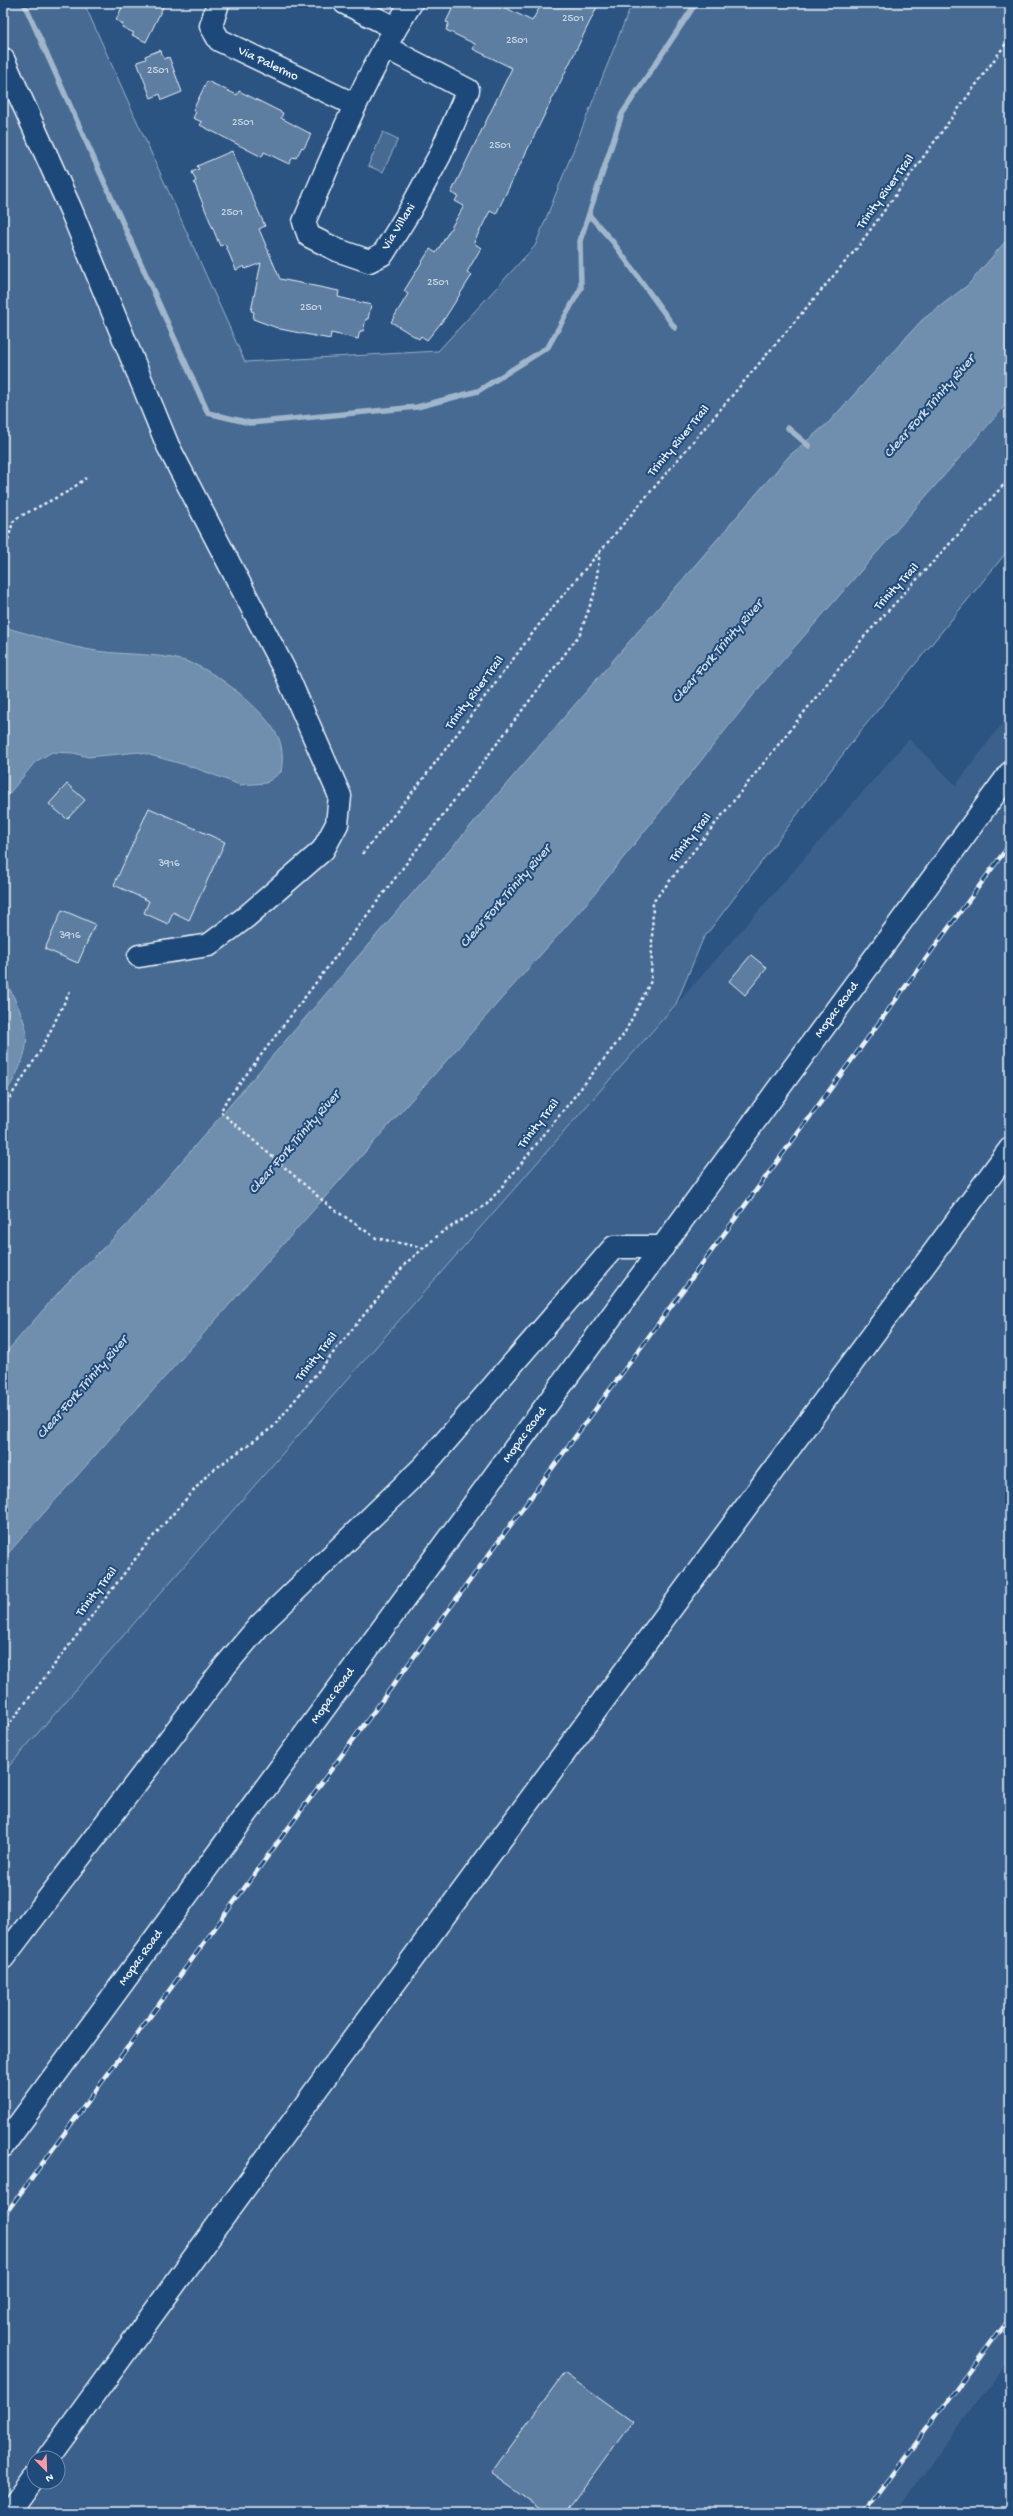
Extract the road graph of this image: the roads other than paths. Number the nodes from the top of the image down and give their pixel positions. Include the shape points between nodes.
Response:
1 (218, 3) edge
2 (345, 3) edge
3 (411, 3) edge
4 (390, 38) junction
5 (3, 59) edge
6 (355, 105) junction
7 (1010, 773) edge
8 (139, 956) dead end
9 (1010, 1149) edge
10 (663, 1247) junction
11 (3, 1958) edge
12 (3, 2146) edge
13 (54, 2450) edge
14 (26, 2488) edge
15 (8, 2513) edge

1 - 6 street, Via Palermo via 211,26 219,40
2 - 4 street
3 - 4 street, Via Villani
4 - 6 street, Via Villani
4 - 6 street, Via Villani via 468,90 440,155 409,212 383,254 369,261 337,250 309,236 304,222
5 - 8 street via 71,210 168,446 286,673 340,796 337,824 323,850 246,917 209,945
7 - 10 street, Mopac Road
9 - 13 street via 332,2068
10 - 11 street via 614,1247 424,1466 258,1626
10 - 12 street, Mopac Road
14 - 15 street

